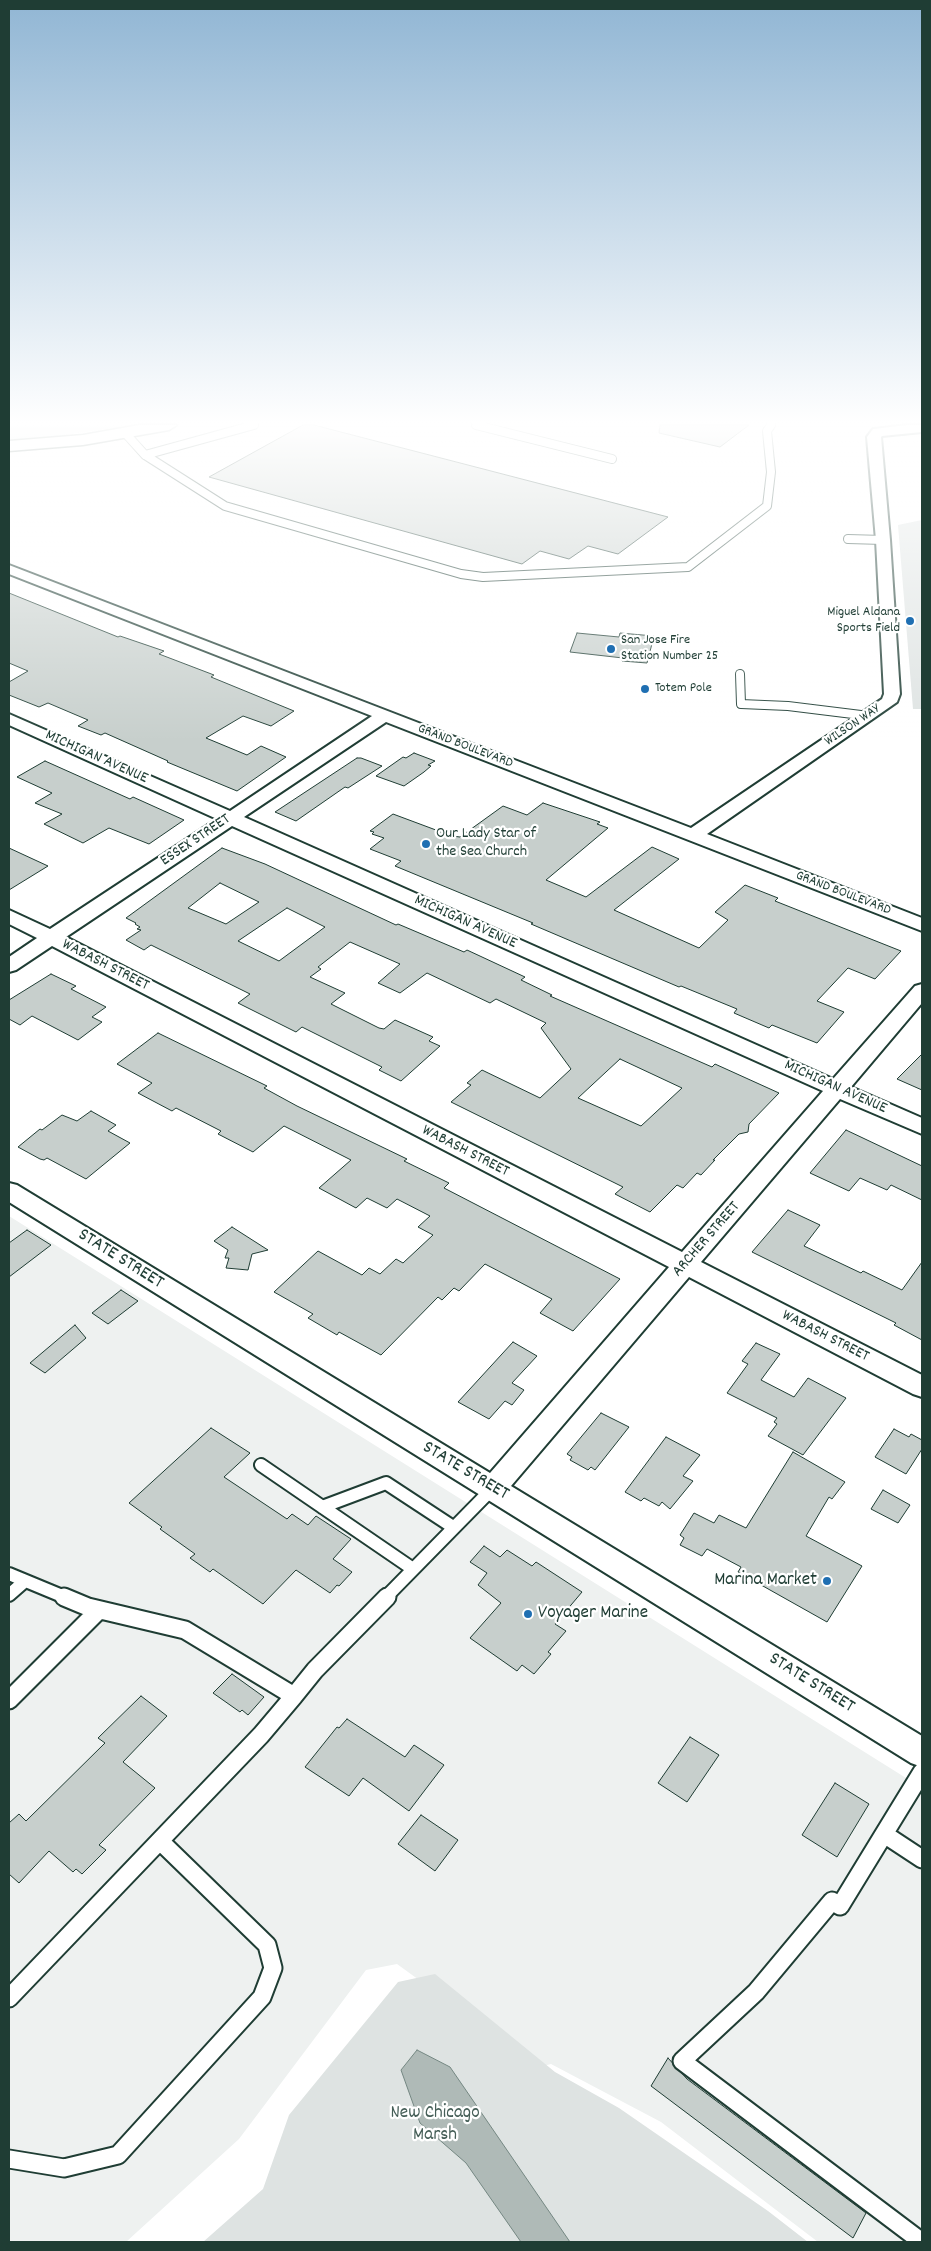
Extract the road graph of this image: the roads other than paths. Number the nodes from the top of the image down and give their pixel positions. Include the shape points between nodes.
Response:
1 (308, 530) edge
2 (736, 530) edge
3 (882, 530) edge
4 (848, 539) dead end
5 (883, 540) junction
6 (9, 569) edge
7 (740, 674) dead end
8 (384, 716) junction
9 (869, 716) junction
10 (9, 719) edge
11 (230, 818) junction
12 (692, 836) junction
13 (9, 916) edge
14 (922, 924) edge
15 (51, 938) junction
16 (9, 966) edge
17 (922, 990) edge
18 (837, 1090) junction
19 (922, 1127) edge
20 (9, 1192) edge
21 (685, 1266) junction
22 (922, 1387) edge
23 (261, 1465) dead end
24 (492, 1489) junction
25 (322, 1507) junction
26 (453, 1527) junction
27 (412, 1569) junction
28 (9, 1574) edge
29 (25, 1581) junction
30 (9, 1595) edge
31 (99, 1610) junction
32 (294, 1696) junction
33 (9, 1700) edge
34 (922, 1752) edge
35 (922, 1772) edge
36 (884, 1834) junction
37 (160, 1841) junction
38 (922, 1859) edge
39 (9, 1998) edge
40 (9, 2159) edge
41 (922, 2242) edge

1 - 2 lane via 461,574 483,577 688,567
3 - 5 street, WILSON WAY
4 - 5 lane
5 - 9 street, WILSON WAY via 892,694 889,702
6 - 8 street, GRAND BOULEVARD
7 - 9 lane via 741,704
8 - 11 street, ESSEX STREET
8 - 12 street, GRAND BOULEVARD
9 - 12 street, WILSON WAY
10 - 11 street, MICHIGAN AVENUE
11 - 15 street, ESSEX STREET
11 - 18 street, MICHIGAN AVENUE
12 - 14 street, GRAND BOULEVARD
13 - 15 street, WABASH STREET
15 - 16 street, ESSEX STREET
15 - 21 street, WABASH STREET
17 - 18 street, ARCHER STREET
18 - 19 street, MICHIGAN AVENUE
18 - 21 street, ARCHER STREET
20 - 24 street, STATE STREET
21 - 22 street, WABASH STREET
21 - 24 street, ARCHER STREET
23 - 25 lane
24 - 26 lane
24 - 34 street, STATE STREET
25 - 26 lane via 386,1483
25 - 27 lane
26 - 27 lane
27 - 32 lane
28 - 29 lane
29 - 30 lane
29 - 31 lane
31 - 32 lane via 185,1630
31 - 33 lane
32 - 37 lane
35 - 36 lane
36 - 38 lane
36 - 41 lane via 840,1906 832,1901 756,1992 682,2061
37 - 39 lane
37 - 40 lane via 266,1945 273,1968 262,1997 118,2155 64,2168

